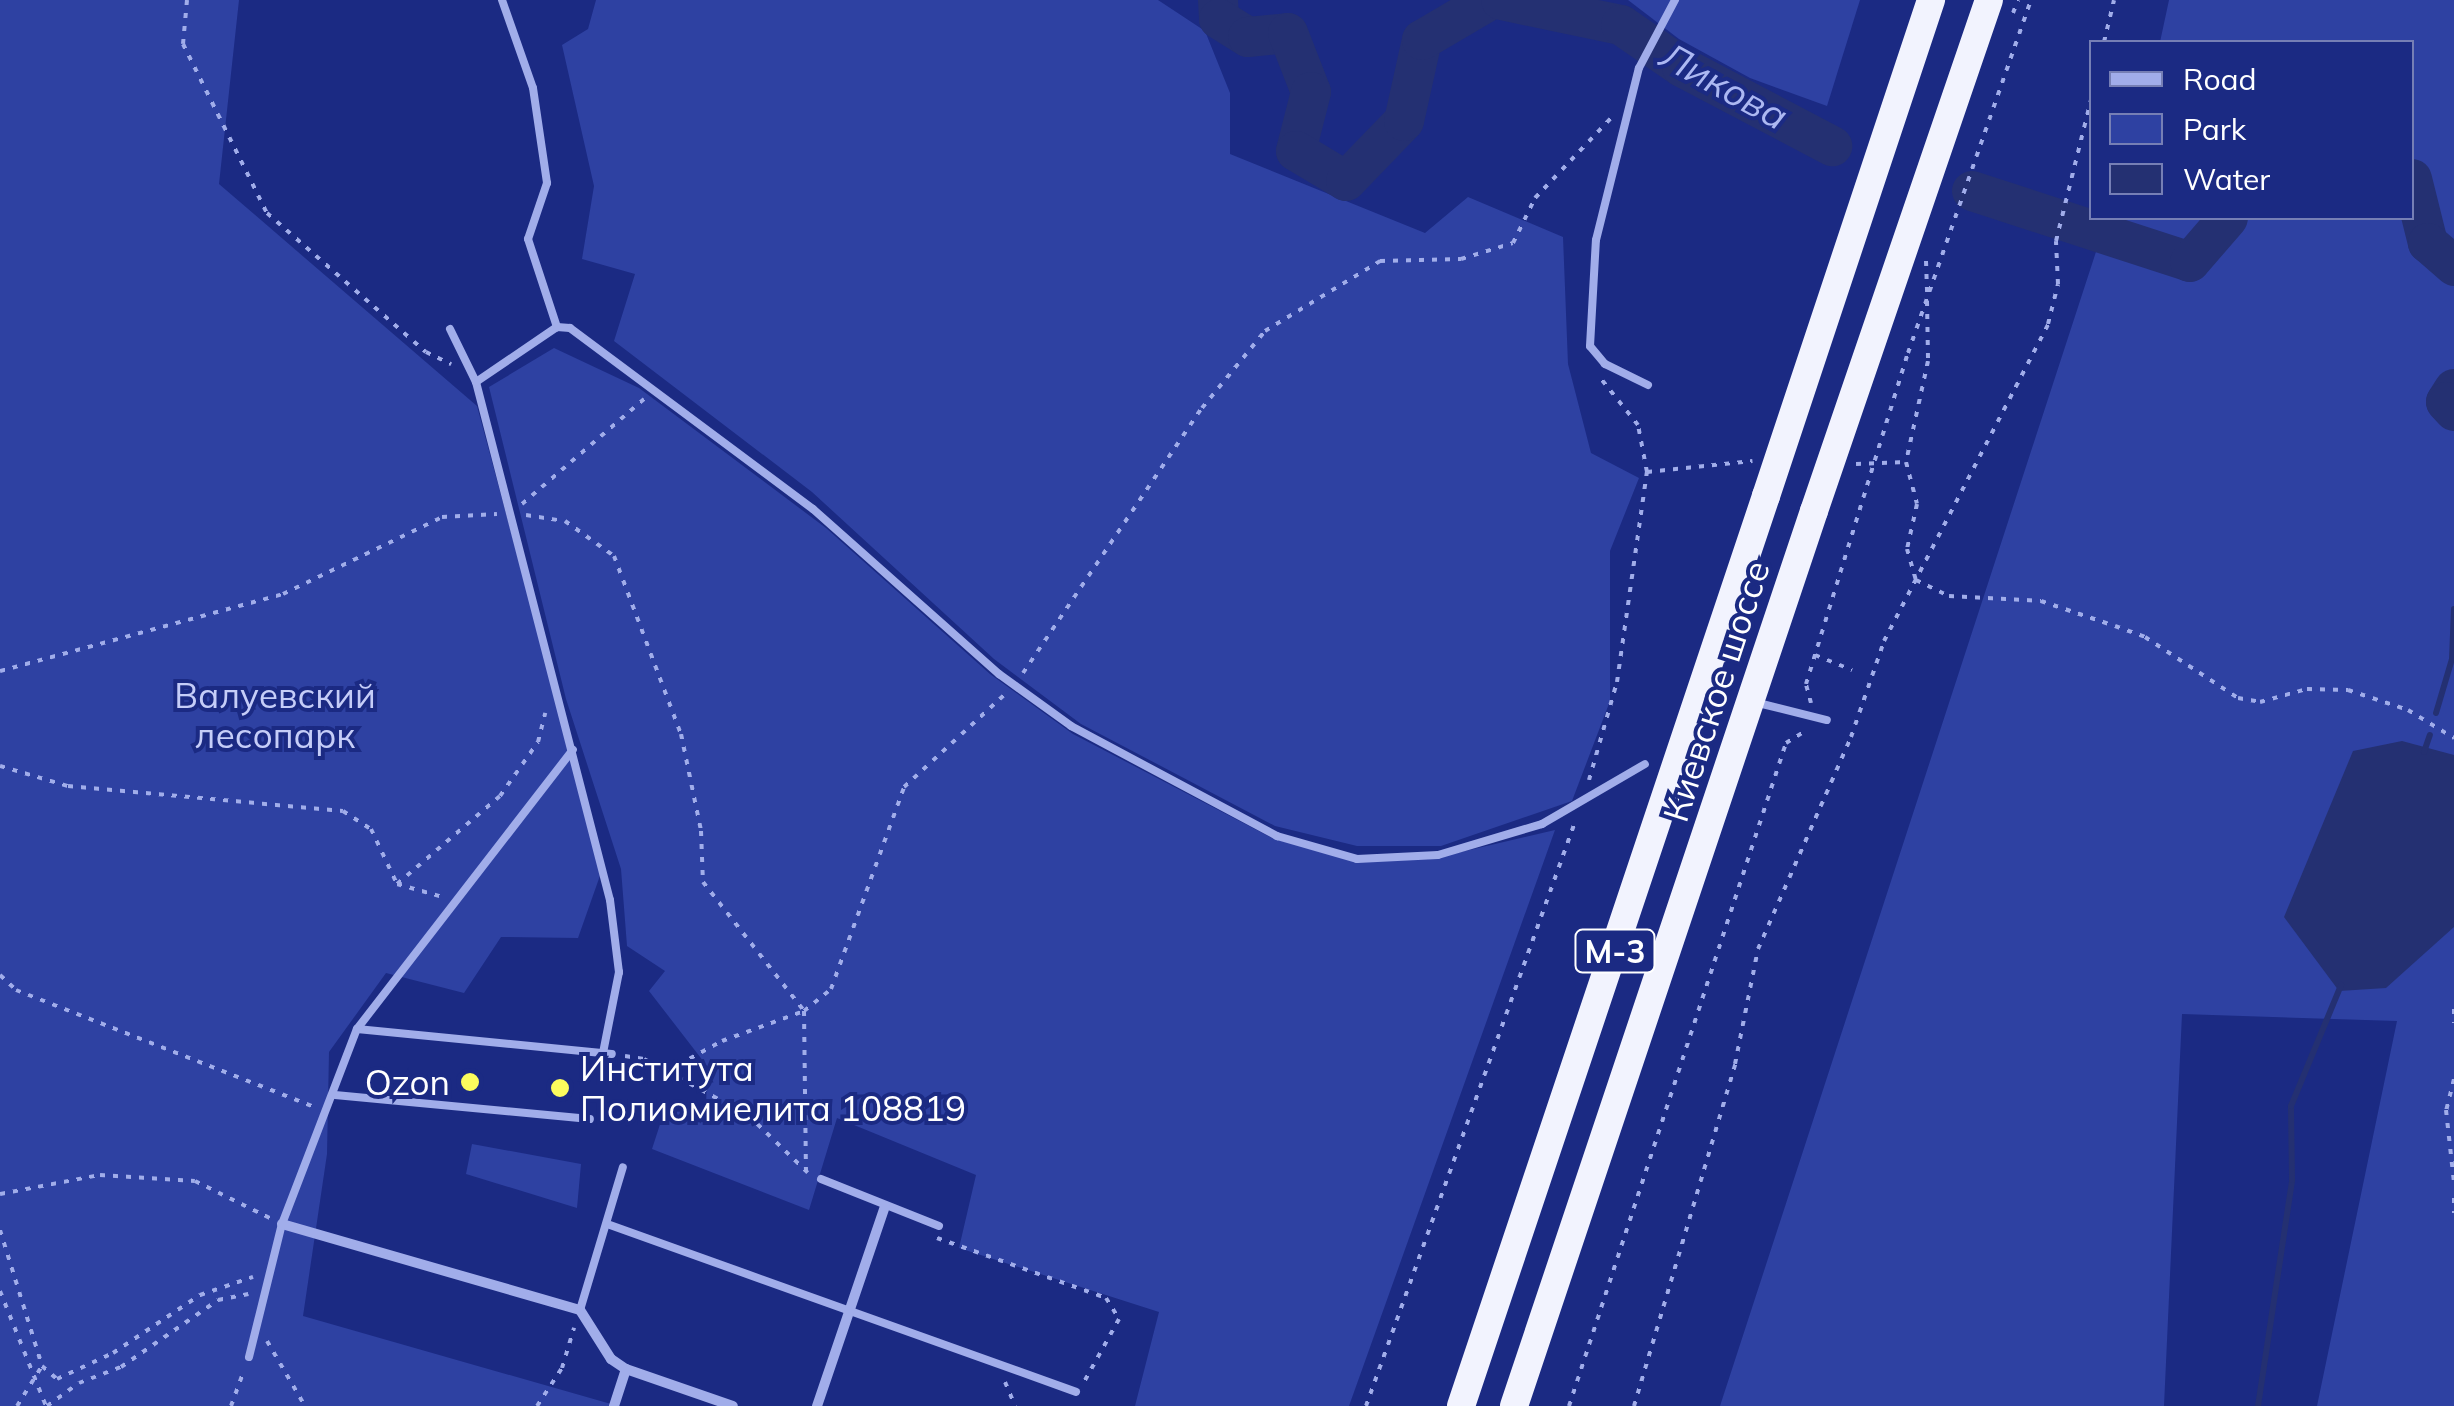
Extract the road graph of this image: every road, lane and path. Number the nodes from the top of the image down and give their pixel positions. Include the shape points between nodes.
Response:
1 (187, 0) edge
2 (502, 0) edge
3 (1674, 0) edge
4 (1931, 0) edge
5 (1989, 0) edge
6 (2018, 0) edge
7 (2114, 0) edge
8 (2006, 24) dead end
9 (2104, 40) edge
10 (2089, 108) edge
11 (1629, 109) junction
12 (1932, 243) dead end
13 (557, 327) junction
14 (450, 329) dead end
15 (1605, 364) junction
16 (469, 372) junction
17 (476, 382) junction
18 (1648, 386) dead end
19 (652, 391) junction
20 (511, 513) junction
21 (1916, 580) junction
22 (1815, 656) dead end
23 (1852, 670) dead end
24 (0, 671) edge
25 (554, 683) junction
26 (1015, 686) junction
27 (1754, 702) junction
28 (1827, 720) dead end
29 (2454, 738) edge
30 (573, 750) junction
31 (1645, 764) dead end
32 (0, 766) edge
33 (1584, 799) junction
34 (397, 884) junction
35 (457, 902) junction
36 (0, 974) edge
37 (2454, 1009) edge
38 (804, 1010) junction
39 (2454, 1022) edge
40 (357, 1029) junction
41 (608, 1054) junction
42 (667, 1070) junction
43 (2454, 1079) edge
44 (334, 1096) junction
45 (326, 1110) junction
46 (590, 1119) dead end
47 (622, 1167) dead end
48 (806, 1172) junction
49 (821, 1179) joint
50 (2454, 1182) edge
51 (0, 1194) edge
52 (2454, 1198) edge
53 (886, 1206) junction
54 (2454, 1213) edge
55 (282, 1224) junction
56 (610, 1225) junction
57 (935, 1225) joint
58 (0, 1230) edge
59 (267, 1274) junction
60 (0, 1291) edge
61 (262, 1291) junction
62 (580, 1310) junction
63 (849, 1312) junction
64 (254, 1320) junction
65 (249, 1357) joint
66 (998, 1364) junction
67 (42, 1366) junction
68 (626, 1369) junction
69 (36, 1380) junction
70 (1076, 1392) joint
71 (17, 1406) edge
72 (46, 1406) edge
73 (231, 1406) edge
74 (305, 1406) edge
75 (537, 1406) edge
76 (614, 1406) edge
77 (733, 1406) edge
78 (817, 1406) edge
79 (1015, 1406) edge
80 (1366, 1406) edge
81 (1462, 1406) edge
82 (1514, 1406) edge
83 (1634, 1406) edge

1 - 16 path via 184,44 267,214 426,352
2 - 13 lane via 533,88 547,182 528,239
3 - 11 lane via 1639,68
4 - 81 highway, Киевское шоссе / М-3, bridge
5 - 27 highway, Киевское шоссе / М-3, bridge
6 - 8 path
7 - 9 path
10 - 21 path via 2056,242 2058,284 2033,362
11 - 15 lane via 1596,240 1590,346
11 - 26 path via 1618,110 1534,198 1513,242 1461,259 1380,262 1264,331 1202,408
12 - 21 path via 1926,261 1928,361 1906,462 1917,504 1907,549
13 - 17 lane
13 - 19 lane via 570,328
14 - 16 lane
15 - 18 lane
15 - 33 path via 1602,383 1638,425 1647,472 1617,682
16 - 17 lane
17 - 20 lane
19 - 20 path
19 - 26 lane via 813,509
20 - 24 path via 442,518 282,594
20 - 25 lane
20 - 38 path via 565,521 614,556 681,734 701,832 702,882
21 - 29 path via 1949,596 2041,601 2116,626 2145,637 2238,698 2260,702 2307,689 2348,690 2408,710
21 - 83 path via 1884,641 1851,737 1758,949 1735,1064
22 - 23 path
25 - 30 lane
25 - 34 path via 538,742 500,796
26 - 33 lane via 1168,782 1277,836 1357,859 1438,854 1542,824
26 - 38 path via 904,787 830,989
27 - 28 lane
27 - 82 highway, Киевское шоссе / М-3
30 - 35 lane
30 - 41 lane via 610,900 619,972
31 - 33 lane
32 - 34 path via 68,786 344,811 371,829
33 - 80 path
34 - 35 path
35 - 40 lane
36 - 45 path via 16,990
37 - 39 path
38 - 42 path via 722,1040
38 - 48 path
40 - 41 lane
40 - 44 lane
41 - 42 path
42 - 48 path via 748,1115
43 - 50 path via 2446,1110
44 - 45 lane
44 - 46 lane
45 - 55 lane
47 - 56 lane
48 - 49 path
49 - 53 lane
51 - 55 path via 100,1175 194,1182
52 - 54 path
53 - 57 lane
53 - 63 street
55 - 59 lane
55 - 62 street
56 - 62 lane
56 - 63 lane
57 - 70 path via 940,1243 1106,1298 1119,1319
58 - 67 path
59 - 61 lane
59 - 67 path via 200,1295 68,1376 56,1379
60 - 69 path
61 - 64 lane
61 - 72 path via 218,1300 122,1367 79,1383
62 - 68 street via 611,1359
62 - 75 path via 562,1368
63 - 66 lane
63 - 78 street
64 - 65 lane
64 - 74 path
65 - 73 path
66 - 70 lane
66 - 79 path
67 - 69 path
68 - 76 street
68 - 77 street
69 - 71 path
69 - 72 path

